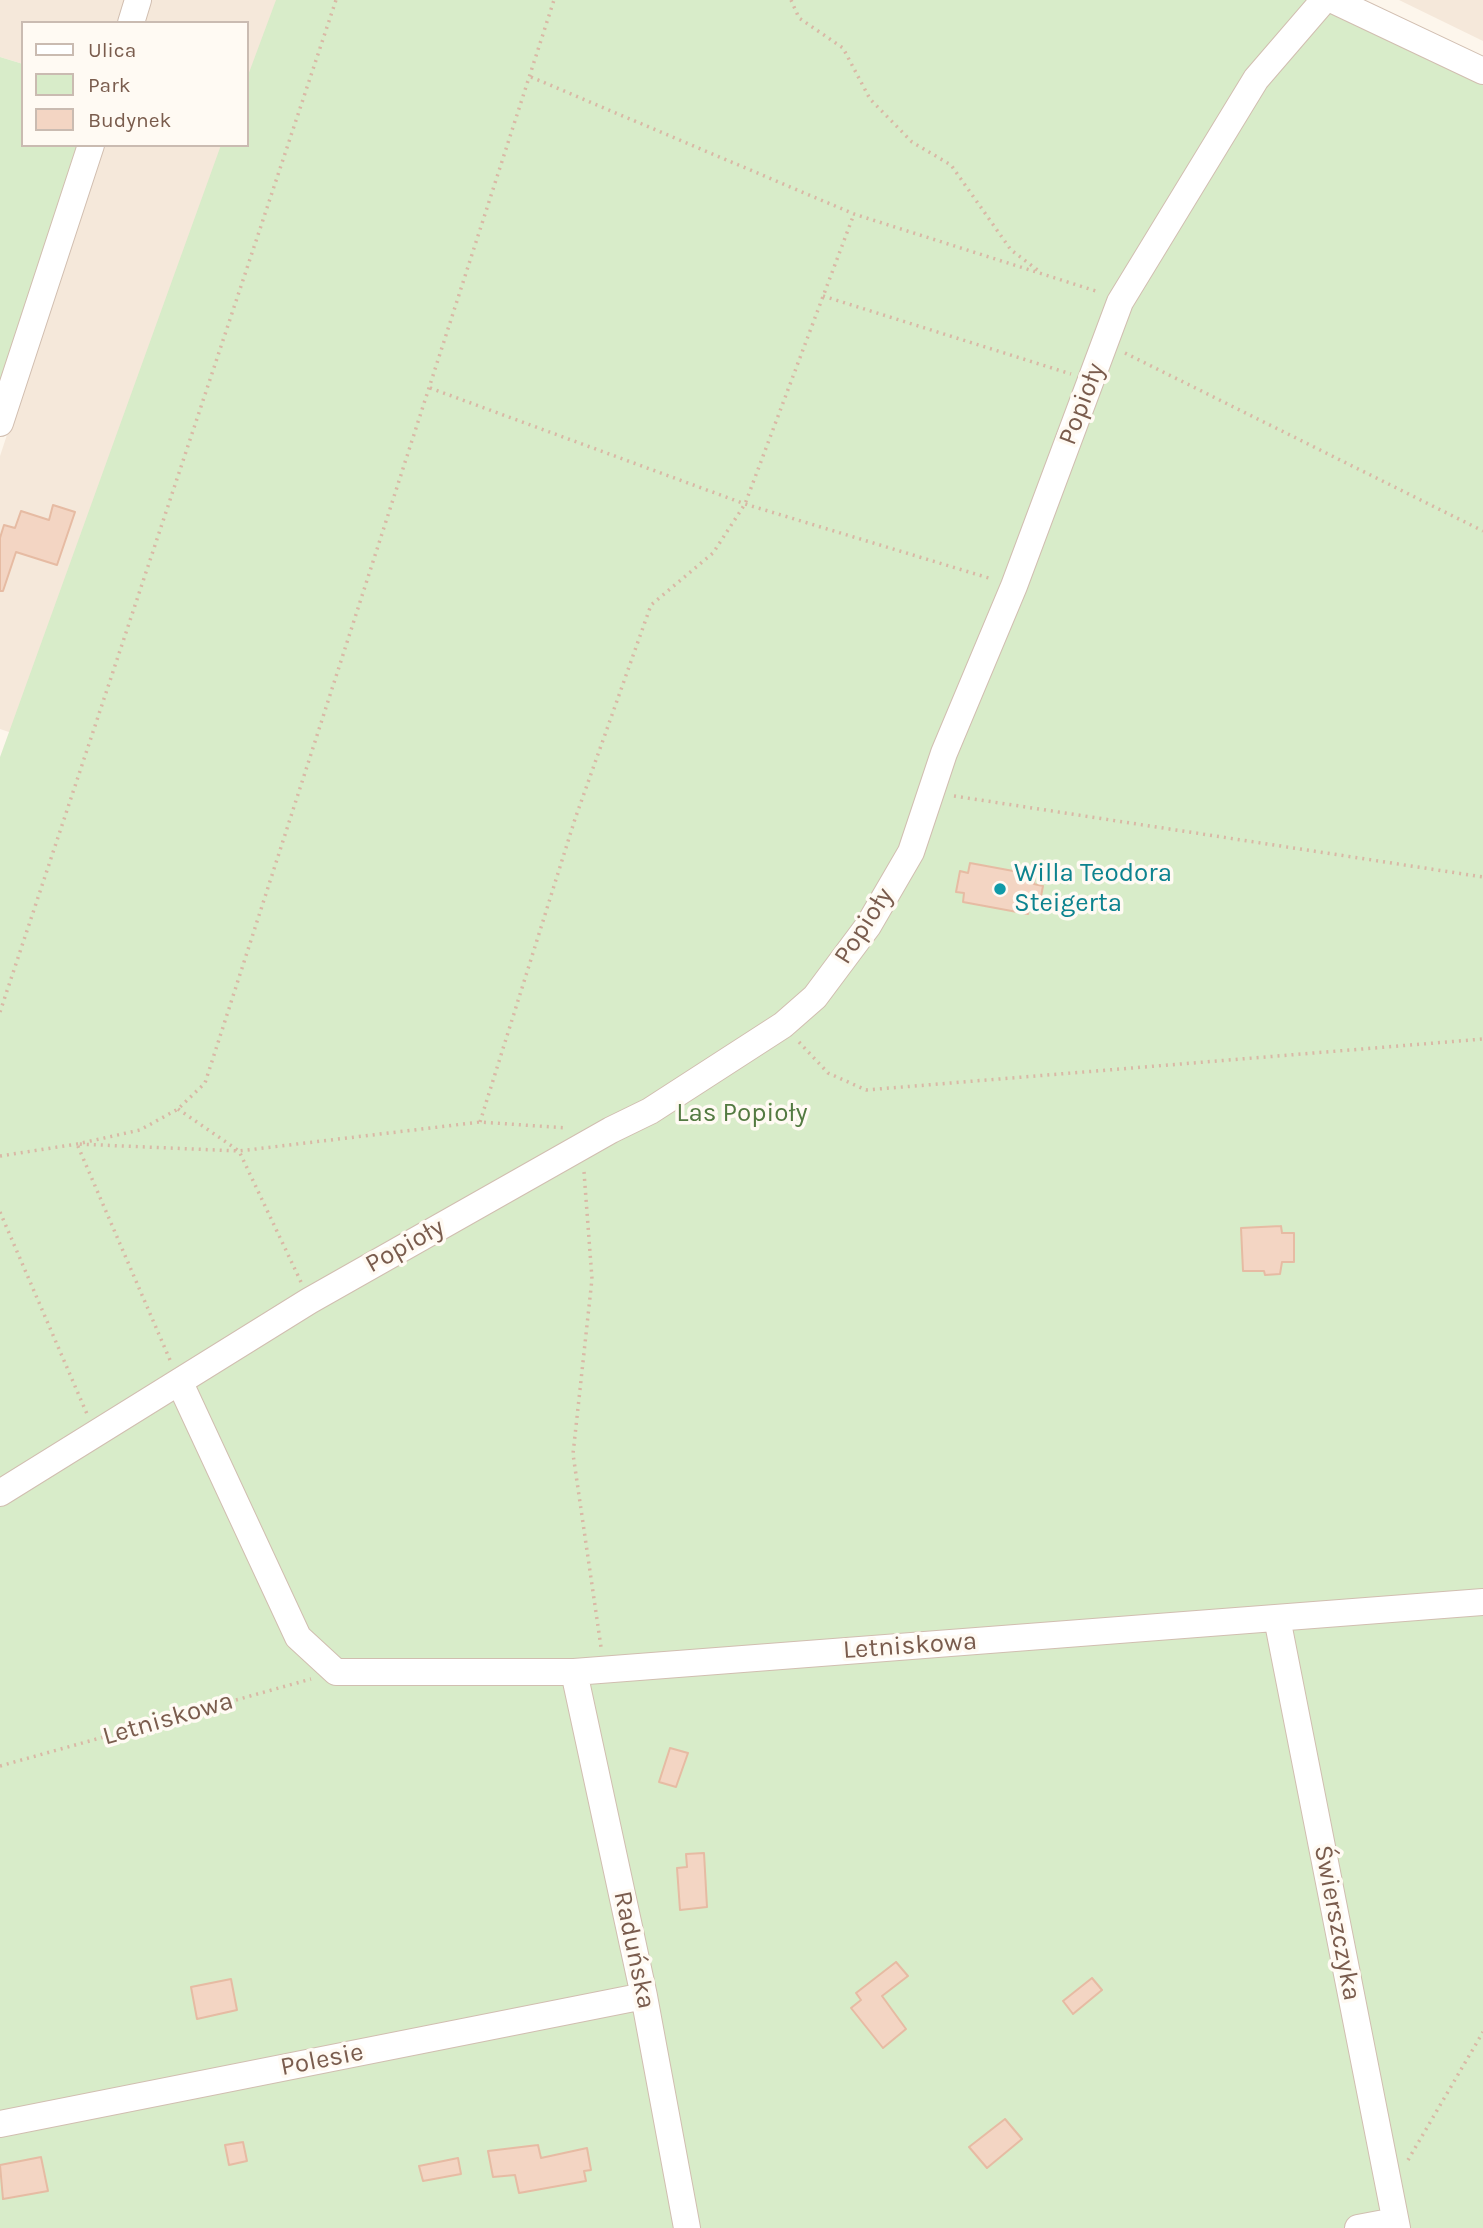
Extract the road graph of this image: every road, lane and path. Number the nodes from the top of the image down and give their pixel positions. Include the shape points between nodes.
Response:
1 (138, 0) edge
2 (336, 0) edge
3 (554, 0) edge
4 (791, 0) edge
5 (1324, 0) edge
6 (1333, 0) edge
7 (132, 21) edge
8 (1483, 71) edge
9 (531, 77) junction
10 (90, 147) edge
11 (854, 214) junction
12 (1043, 274) junction
13 (823, 296) junction
14 (1119, 302) junction
15 (1105, 343) junction
16 (1091, 380) junction
17 (430, 388) junction
18 (0, 423) edge
19 (745, 504) junction
20 (1483, 531) edge
21 (1014, 586) junction
22 (932, 793) junction
23 (1483, 877) edge
24 (0, 1012) edge
25 (783, 1025) junction
26 (1483, 1039) edge
27 (178, 1109) junction
28 (480, 1122) junction
29 (577, 1137) junction
30 (78, 1144) junction
31 (239, 1151) junction
32 (0, 1156) edge
33 (0, 1212) edge
34 (309, 1301) junction
35 (180, 1383) junction
36 (95, 1432) junction
37 (0, 1493) edge
38 (1483, 1602) edge
39 (1277, 1618) junction
40 (604, 1670) junction
41 (337, 1672) junction
42 (574, 1672) junction
43 (0, 1766) edge
44 (644, 1996) junction
45 (1483, 2032) edge
46 (0, 2124) edge
47 (1390, 2190) junction
48 (1396, 2224) edge
49 (687, 2228) edge
50 (1358, 2228) edge

1 - 7 street
2 - 24 path
3 - 9 path
4 - 12 path via 799,18 844,48 870,99 912,142 951,165 1011,250
5 - 14 street, Popioły via 1256,79
6 - 8 street
9 - 11 path
9 - 17 path
10 - 18 street
11 - 12 path
11 - 13 path
12 - 14 path
13 - 16 path
13 - 19 path
14 - 15 street, Popioły
15 - 16 street, Popioły
15 - 20 path
16 - 21 street, Popioły
17 - 19 path
17 - 27 path via 205,1083
19 - 21 path
19 - 28 path via 713,553 651,605 575,819
21 - 22 street, Popioły via 947,745
22 - 23 path
22 - 25 street, Popioły via 911,852 868,926 815,997
25 - 26 path via 828,1073 866,1090
25 - 29 street, Popioły via 650,1111
27 - 30 path via 140,1130
27 - 31 path
28 - 29 path
28 - 31 path
29 - 34 street, Popioły
29 - 40 path via 592,1279 573,1454
30 - 31 path
30 - 32 path
30 - 35 path
31 - 34 path
33 - 36 path
34 - 35 street, Popioły
35 - 36 street, Popioły
35 - 41 street via 299,1637
36 - 37 street, Popioły
38 - 39 street, Letniskowa
39 - 40 street, Letniskowa
39 - 47 street, Świerszczyka
40 - 42 street, Letniskowa
41 - 42 street, Letniskowa
41 - 43 path, Letniskowa
42 - 44 street, Raduńska
44 - 46 street, Polesie
44 - 49 street, Raduńska
45 - 47 path
47 - 48 street, Świerszczyka
48 - 50 street

